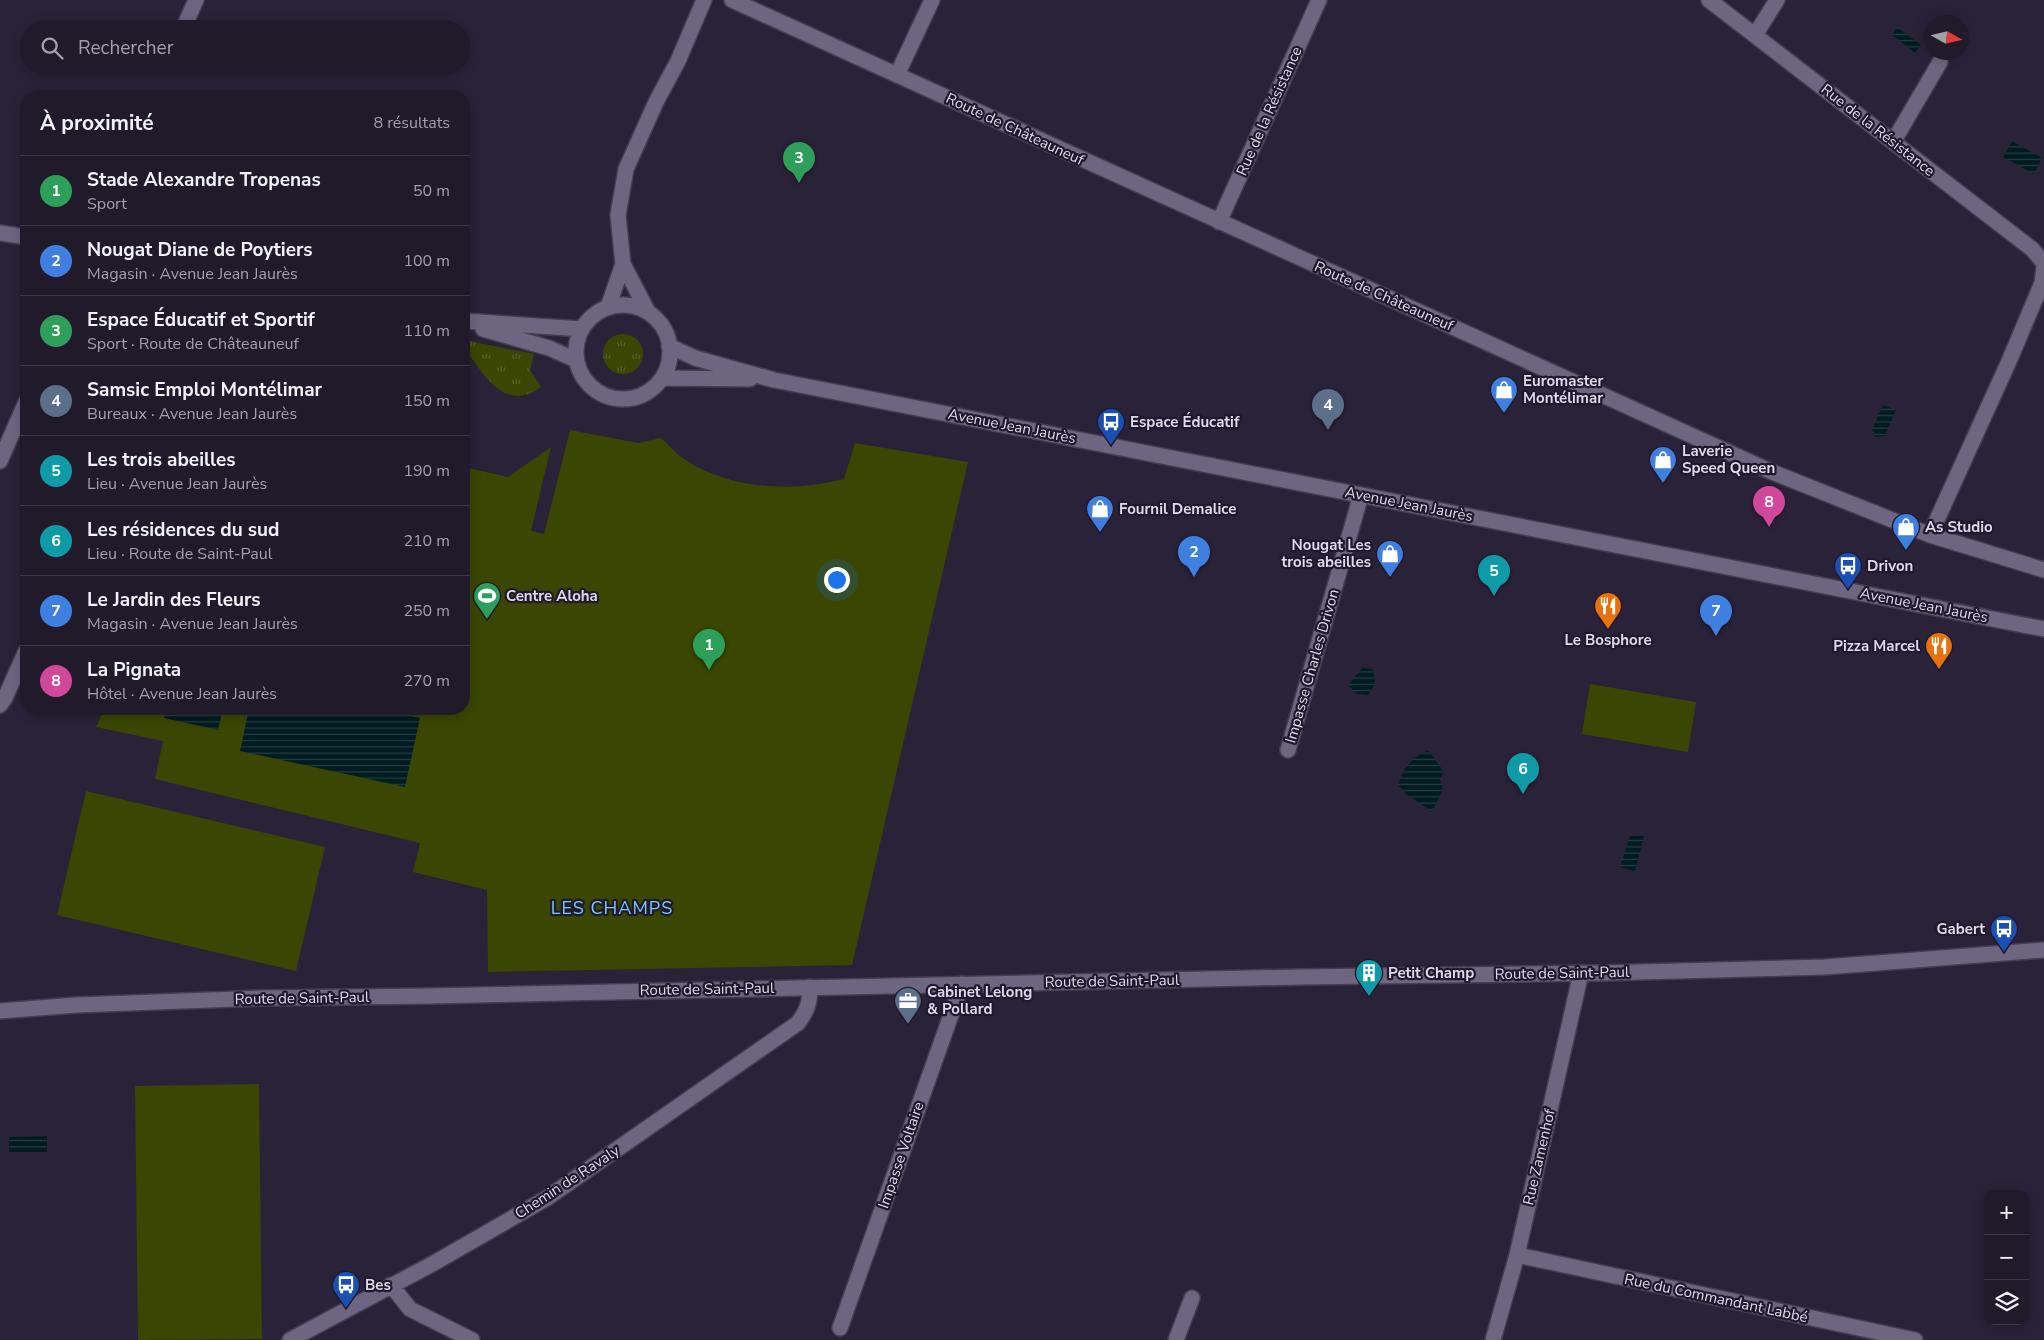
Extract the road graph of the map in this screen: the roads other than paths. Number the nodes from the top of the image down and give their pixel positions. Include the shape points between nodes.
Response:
1 (196, 0) edge
2 (704, 0) edge
3 (732, 0) edge
4 (932, 0) edge
5 (1319, 0) edge
6 (1709, 0) edge
7 (1777, 0) edge
8 (187, 20) edge
9 (1755, 35) junction
10 (1940, 62) dead end
11 (898, 75) junction
12 (1893, 142) junction
13 (1219, 222) junction
14 (0, 233) edge
15 (20, 237) edge
16 (623, 264) junction
17 (2044, 265) edge
18 (608, 307) junction
19 (648, 312) junction
20 (470, 322) edge
21 (470, 324) edge
22 (582, 329) junction
23 (670, 346) junction
24 (576, 360) junction
25 (662, 378) junction
26 (774, 380) junction
27 (20, 416) edge
28 (0, 461) edge
29 (1361, 495) junction
30 (1930, 535) junction
31 (2044, 570) edge
32 (2044, 629) edge
33 (20, 664) edge
34 (0, 705) edge
35 (1288, 750) dead end
36 (2044, 950) edge
37 (1581, 973) junction
38 (962, 984) junction
39 (810, 987) junction
40 (0, 1011) edge
41 (1517, 1256) junction
42 (392, 1285) junction
43 (1192, 1298) dead end
44 (840, 1328) dead end
45 (290, 1340) edge
46 (472, 1340) edge
47 (1176, 1340) edge
48 (1494, 1340) edge
49 (1916, 1340) edge

1 - 8 street
2 - 16 street via 626,168 618,215
3 - 11 street, Route de Châteauneuf
4 - 11 street
5 - 13 street, Rue de la Résistance
6 - 9 street, Rue de la Résistance
7 - 9 street
9 - 12 street, Rue de la Résistance
10 - 12 street
11 - 13 street, Route de Châteauneuf
12 - 17 street, Rue de la Résistance via 2032,249
13 - 30 street, Route de Châteauneuf via 1719,449
14 - 15 street
16 - 18 street
16 - 19 street
17 - 30 street, Rue de la Résistance via 2042,283 2014,351
18 - 19 street via 634,306
18 - 22 street via 596,313
19 - 23 street via 666,332
20 - 22 street
21 - 24 street via 549,348
22 - 24 street via 576,346
23 - 25 street
23 - 26 street, Avenue Jean Jaurès via 695,358
24 - 25 street via 590,386 616,399 644,394
25 - 26 street, Avenue Jean Jaurès
26 - 29 street, Avenue Jean Jaurès
27 - 28 street
29 - 32 street, Avenue Jean Jaurès
29 - 35 street, Impasse Charles Drivon
30 - 31 street, Route de Châteauneuf
33 - 34 street
36 - 37 street, Route de Saint-Paul via 1825,967
37 - 38 street, Route de Saint-Paul
37 - 41 street, Rue Zamenhof
38 - 39 street, Route de Saint-Paul
38 - 44 street, Impasse Voltaire
39 - 40 street, Route de Saint-Paul via 263,998
39 - 42 street, Chemin de Ravaly via 806,1012 798,1023 547,1198
41 - 48 street, Rue Zamenhof
41 - 49 street, Rue du Commandant Labbé
42 - 45 street, Chemin de Ravaly
42 - 46 street via 410,1309
43 - 47 street

